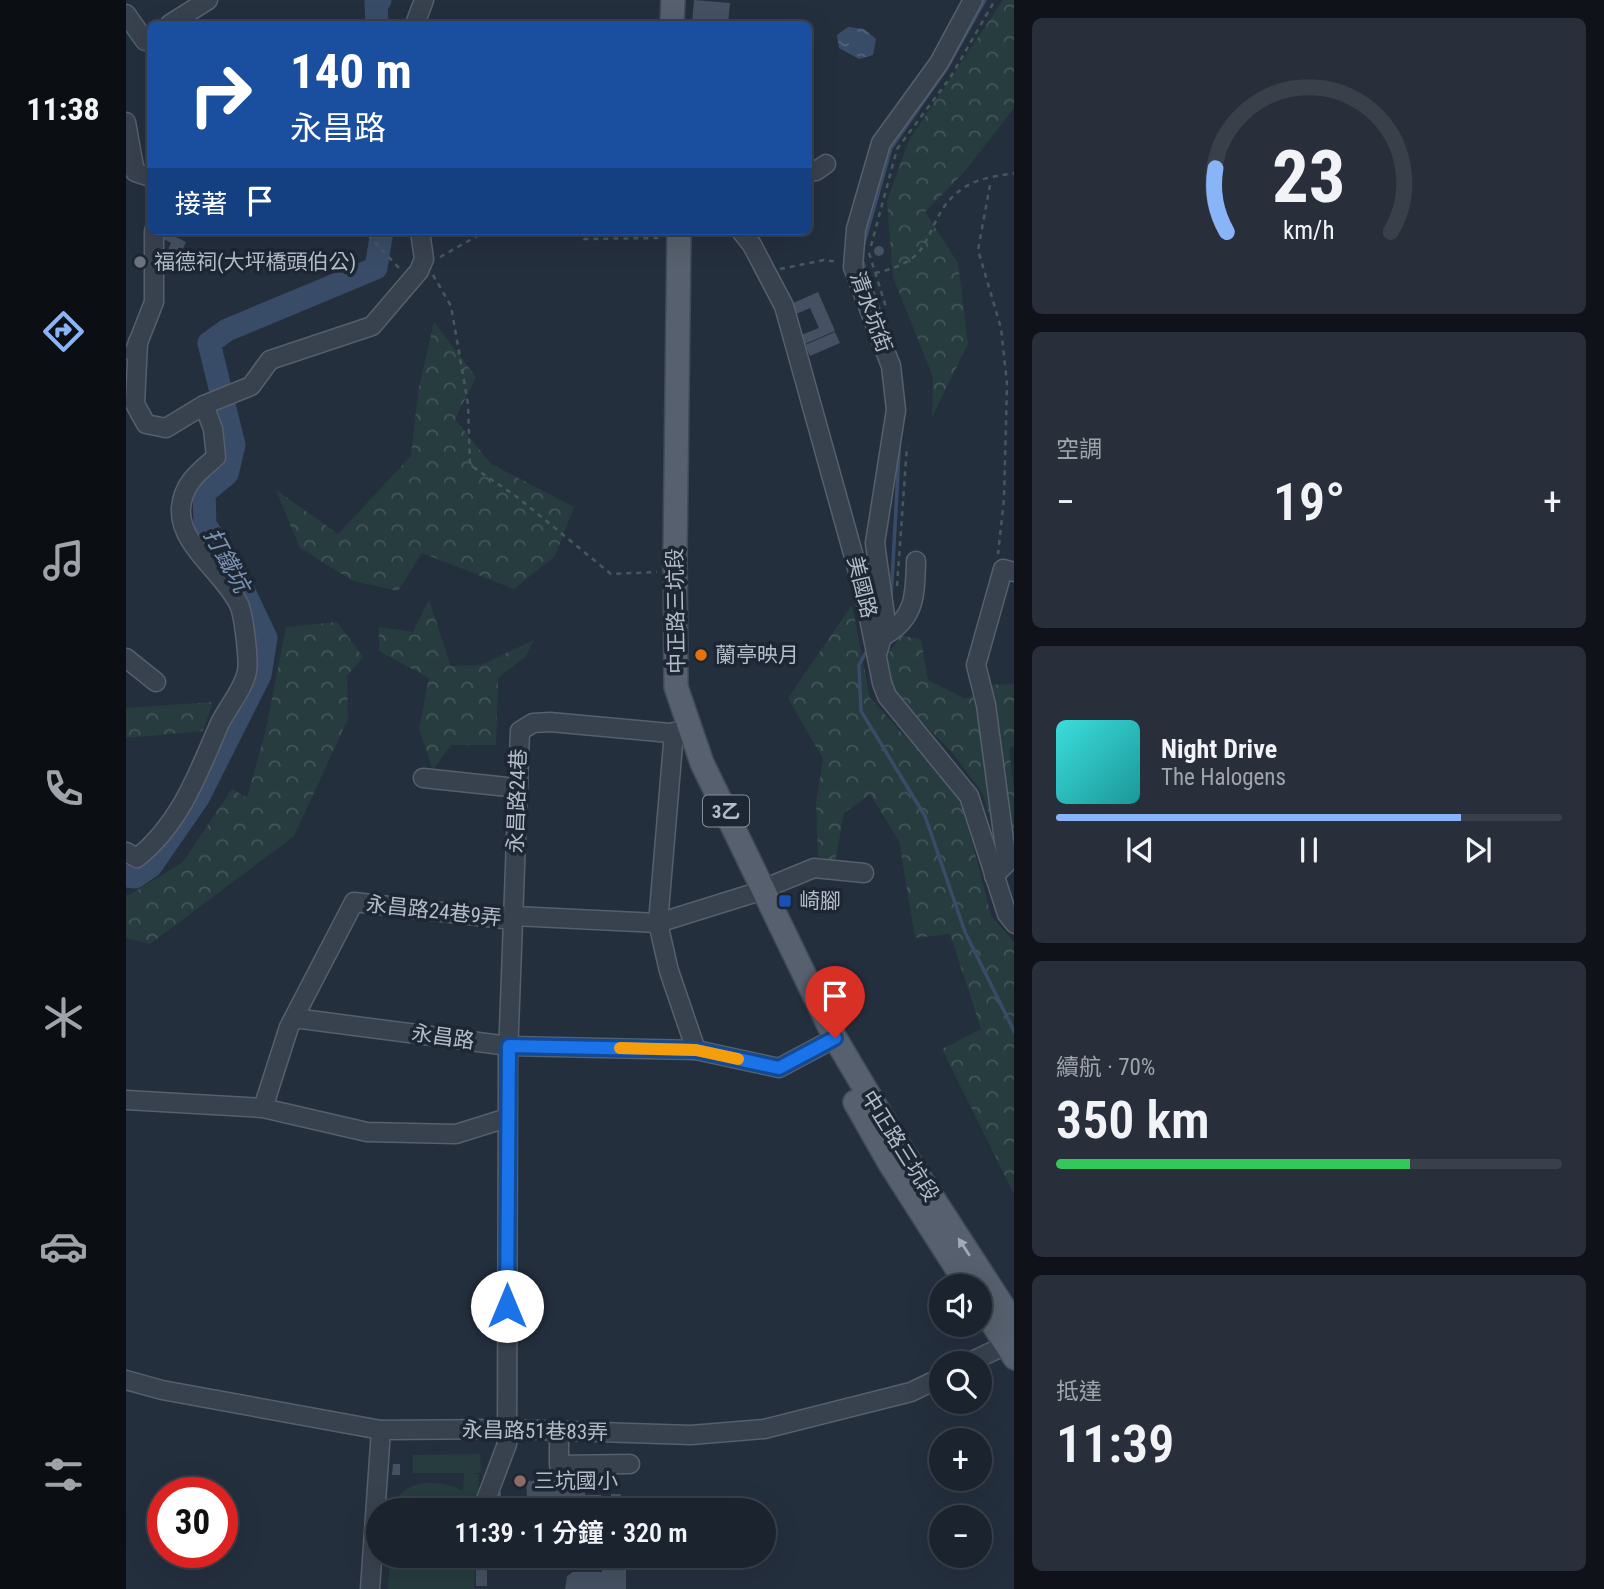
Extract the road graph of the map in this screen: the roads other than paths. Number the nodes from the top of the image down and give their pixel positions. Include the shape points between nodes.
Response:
1 (208, 0) edge
2 (424, 0) edge
3 (673, 0) edge
4 (973, 0) edge
5 (126, 14) edge
6 (175, 21) edge
7 (416, 21) edge
8 (672, 21) edge
9 (147, 38) edge
10 (126, 122) edge
11 (826, 164) dead end
12 (812, 172) edge
13 (137, 175) edge
14 (154, 235) edge
15 (421, 235) edge
16 (669, 235) edge
17 (669, 235) edge
18 (744, 235) edge
19 (138, 342) junction
20 (126, 371) edge
21 (204, 405) junction
22 (916, 561) dead end
23 (1009, 571) edge
24 (880, 631) junction
25 (126, 658) edge
26 (156, 682) dead end
27 (682, 733) junction
28 (423, 778) dead end
29 (517, 788) junction
30 (126, 852) edge
31 (864, 873) dead end
32 (994, 876) junction
33 (757, 891) junction
34 (513, 918) junction
35 (658, 923) junction
36 (1014, 924) edge
37 (294, 1018) junction
38 (829, 1042) junction
39 (509, 1046) junction
40 (696, 1050) junction
41 (126, 1100) edge
42 (263, 1108) junction
43 (508, 1118) junction
44 (960, 1274) edge
45 (992, 1319) edge
46 (1011, 1343) edge
47 (992, 1352) edge
48 (126, 1380) edge
49 (929, 1383) edge
50 (506, 1429) junction
51 (381, 1430) junction
52 (559, 1430) junction
53 (630, 1464) dead end
54 (487, 1498) edge
55 (370, 1589) edge

1 - 6 street
2 - 7 street
3 - 8 main road
4 - 24 street, 清水坑街 via 939,62 881,144 856,229 853,267 891,366 896,410 875,543
5 - 9 street
10 - 13 street
11 - 12 street
14 - 19 street via 154,302
15 - 21 street via 424,259 412,282 372,326 270,360 251,386
16 - 27 main road, 中正路三坑段 / 3乙 via 663,659
17 - 27 main road, 中正路三坑段 / 3乙 via 677,687
18 - 24 street, 美國路 via 784,306
19 - 20 street
19 - 21 street via 135,404 146,424 166,428
21 - 30 street via 216,457 188,482 181,509 185,529 213,571 230,587 241,610 247,671 186,801 156,843 137,858
22 - 24 street via 909,615 900,626
23 - 32 street via 976,665 986,705 1007,863
24 - 32 street, 美國路 via 887,696 969,796
25 - 26 street
27 - 29 street, 永昌路24巷 via 533,723 520,732
27 - 33 main road, 中正路三坑段 / 3乙 via 690,765
27 - 35 street
28 - 29 street
29 - 34 street, 永昌路24巷
31 - 33 street via 814,868
32 - 36 street, 美國路
33 - 35 street
33 - 38 main road, 中正路三坑段 / 3乙
34 - 35 street, 永昌路24巷9弄
34 - 37 street, 永昌路24巷9弄 via 354,902
34 - 39 street, 永昌路24巷
35 - 40 street
37 - 39 street, 永昌路
37 - 42 street
38 - 40 street, 永昌路 via 779,1068
38 - 44 main road, 中正路三坑段 / 3乙 via 889,1162
46 -> 38 main road, 中正路三坑段 / 3乙 via 898,1144
39 - 40 street, 永昌路
39 - 43 street, 永昌路24巷
41 - 42 street
42 - 43 street via 367,1132 456,1134
43 - 50 street, 永昌路24巷
45 - 46 main road
46 - 47 street
48 - 51 street, 永昌路51巷83弄
49 - 52 street, 永昌路51巷83弄 via 911,1392 764,1429 691,1435
50 - 51 street, 永昌路51巷83弄
50 - 52 street, 永昌路51巷83弄
50 - 54 street, 永昌路24巷 via 507,1444
51 - 55 street
52 - 53 street via 559,1465

